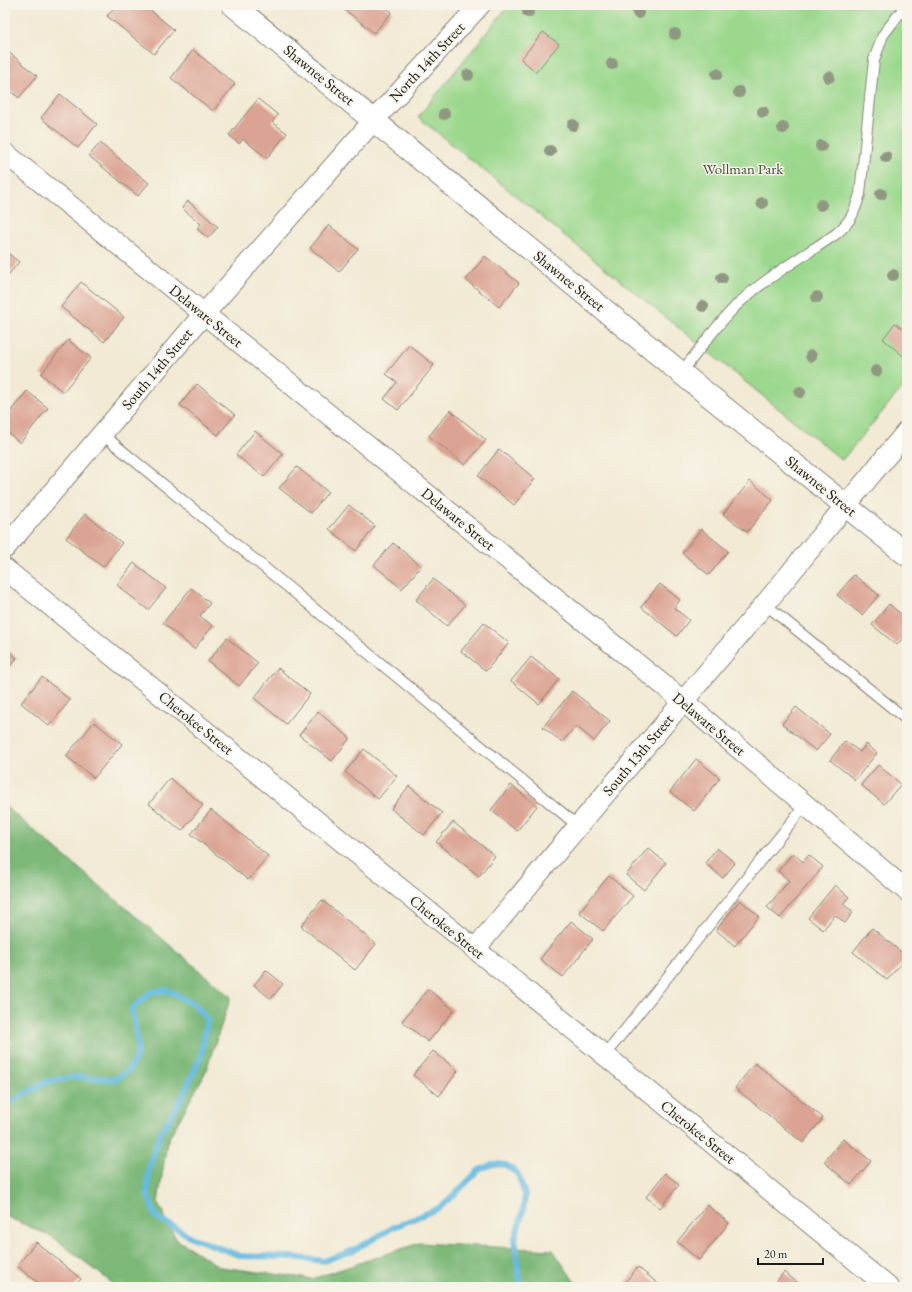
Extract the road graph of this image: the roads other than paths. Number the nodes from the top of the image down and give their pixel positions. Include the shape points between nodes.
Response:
1 (233, 5) edge
2 (906, 5) edge
3 (478, 6) edge
4 (374, 120) junction
5 (5, 153) edge
6 (204, 314) junction
7 (681, 373) junction
8 (907, 431) edge
9 (102, 434) junction
10 (846, 506) junction
11 (5, 548) edge
12 (907, 556) edge
13 (5, 569) edge
14 (765, 604) junction
15 (683, 701) junction
16 (907, 720) edge
17 (805, 805) junction
18 (578, 826) junction
19 (907, 890) edge
20 (474, 949) junction
21 (605, 1055) junction
22 (888, 1287) edge

1 - 4 street, Shawnee Street
2 - 7 lane via 883,34 874,60 860,194 848,224 740,302 723,319
3 - 4 street, North 14th Street
4 - 6 street, South 14th Street
4 - 7 street, Shawnee Street
5 - 6 street, Delaware Street
6 - 9 street, South 14th Street
6 - 15 street, Delaware Street
7 - 10 street, Shawnee Street
8 - 10 street, South 13th Street
9 - 11 street, South 14th Street
9 - 18 lane
10 - 12 street, Shawnee Street
10 - 14 street, South 13th Street
13 - 20 street, Cherokee Street
14 - 15 street, South 13th Street
14 - 16 lane
15 - 17 street, Delaware Street
15 - 18 street, South 13th Street
17 - 19 street, Delaware Street
17 - 21 lane
18 - 20 street, South 13th Street
20 - 21 street, Cherokee Street
21 - 22 street, Cherokee Street

